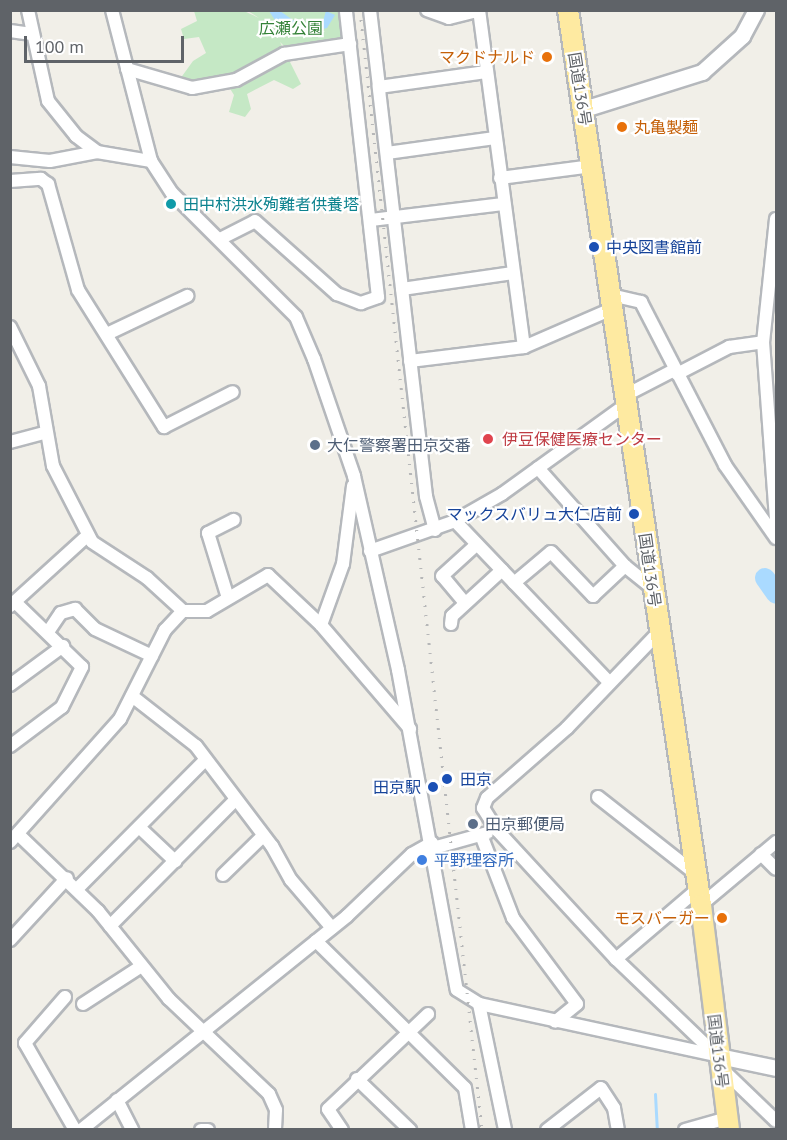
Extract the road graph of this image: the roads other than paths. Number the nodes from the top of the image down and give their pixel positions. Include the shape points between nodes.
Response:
1 (28, 10) edge
2 (112, 10) edge
3 (346, 10) edge
4 (370, 10) edge
5 (427, 10) edge
6 (568, 10) edge
7 (756, 10) edge
8 (478, 11) edge
9 (10, 31) edge
10 (32, 34) junction
11 (350, 44) junction
12 (127, 69) junction
13 (486, 72) junction
14 (379, 87) junction
15 (584, 109) junction
16 (495, 138) junction
17 (97, 152) junction
18 (387, 153) junction
19 (10, 157) edge
20 (151, 161) junction
21 (592, 166) junction
22 (500, 178) junction
23 (10, 181) edge
24 (503, 204) junction
25 (394, 218) junction
26 (777, 219) edge
27 (371, 220) junction
28 (220, 239) junction
29 (513, 273) junction
30 (402, 289) junction
31 (187, 296) dead end
32 (611, 302) junction
33 (10, 327) edge
34 (107, 334) junction
35 (763, 342) junction
36 (524, 347) junction
37 (770, 355) edge
38 (410, 361) junction
39 (675, 372) junction
40 (233, 392) dead end
41 (626, 400) junction
42 (44, 433) junction
43 (10, 442) edge
44 (538, 468) junction
45 (354, 476) junction
46 (234, 520) dead end
47 (455, 521) junction
48 (777, 521) edge
49 (435, 530) junction
50 (88, 535) junction
51 (777, 538) edge
52 (477, 544) junction
53 (370, 551) junction
54 (625, 566) junction
55 (502, 570) junction
56 (514, 583) junction
57 (653, 589) junction
58 (228, 598) junction
59 (465, 603) junction
60 (13, 604) edge
61 (183, 611) junction
62 (451, 624) dead end
63 (321, 625) junction
64 (48, 632) junction
65 (659, 632) junction
66 (63, 646) junction
67 (152, 656) junction
68 (609, 682) junction
69 (10, 685) edge
70 (132, 696) junction
71 (411, 730) junction
72 (10, 746) edge
73 (205, 760) junction
74 (598, 797) dead end
75 (234, 801) junction
76 (139, 827) junction
77 (498, 830) junction
78 (481, 835) junction
79 (263, 836) junction
80 (14, 838) edge
81 (777, 842) edge
82 (433, 846) junction
83 (761, 854) junction
84 (174, 861) junction
85 (777, 869) edge
86 (223, 875) dead end
87 (66, 878) junction
88 (77, 888) junction
89 (698, 890) junction
90 (110, 926) junction
91 (332, 928) junction
92 (10, 939) edge
93 (316, 941) junction
94 (616, 958) junction
95 (140, 967) junction
96 (65, 997) dead end
97 (83, 1004) dead end
98 (479, 1004) junction
99 (428, 1014) dead end
100 (555, 1022) junction
101 (407, 1032) junction
102 (201, 1033) junction
103 (720, 1062) junction
104 (777, 1068) edge
105 (357, 1079) junction
106 (117, 1100) junction
107 (777, 1121) edge
108 (728, 1124) edge
109 (75, 1130) edge
110 (81, 1130) edge
111 (132, 1130) edge
112 (201, 1130) edge
113 (208, 1130) edge
114 (275, 1130) edge
115 (342, 1130) edge
116 (410, 1130) edge
117 (472, 1130) edge
118 (505, 1130) edge
119 (547, 1130) edge
120 (618, 1130) edge
121 (685, 1130) edge

1 - 10 street
2 - 12 street
3 - 11 street
4 - 14 street
5 - 8 street via 448,18
6 - 15 highway, 国道136号
7 - 15 street via 742,36 702,72
8 - 13 street
9 - 10 street
10 - 17 street via 48,101 76,136
11 - 12 street via 284,54 236,80 192,88
11 - 27 street
12 - 20 street
13 - 14 street
13 - 16 street
14 - 18 street
15 - 21 highway, 国道136号
16 - 18 street
16 - 22 street
17 - 19 street via 50,160
17 - 20 street
18 - 25 street
20 - 28 street via 172,193
21 - 22 street
21 - 32 highway, 国道136号
22 - 24 street
23 - 34 street via 41,179 48,184 75,283
24 - 25 street
24 - 29 street
25 - 27 street
25 - 30 street
26 - 35 street
27 - 28 street via 379,294 361,303 329,289 255,221
28 - 45 street via 302,325
29 - 30 street
29 - 36 street
30 - 38 street
31 - 34 street
32 - 36 street
32 - 39 street via 641,302
32 - 41 highway, 国道136号
33 - 42 street via 39,387
34 - 40 street via 166,428
35 - 37 street
35 - 39 street via 729,347
36 - 38 street
37 - 48 street
38 - 49 street
39 - 41 street
39 - 51 street via 725,465
41 - 44 street
41 - 57 highway, 国道136号
42 - 43 street
42 - 50 street via 53,466
44 - 47 street
44 - 54 street
45 - 53 street
45 - 63 street via 343,564
46 - 58 street via 208,533
47 - 49 street
47 - 52 street
49 - 53 street
50 - 60 street
50 - 61 street
52 - 55 street
52 - 59 street via 442,576
53 - 71 street
54 - 56 street via 593,596 551,552
54 - 57 street
55 - 56 street
55 - 59 street
56 - 68 street
57 - 65 highway, 国道136号
58 - 61 street via 201,613
58 - 63 street via 268,575
59 - 62 street via 452,616
60 - 64 street
61 - 67 street via 165,630
63 - 71 street
64 - 66 street
64 - 67 street via 61,613 75,609 95,629
65 - 68 street
65 - 89 highway, 国道136号
66 - 69 street
66 - 72 street via 81,664 82,674 62,707
67 - 70 street
68 - 77 street via 567,728 487,798 484,812
70 - 73 street via 189,740
70 - 80 street via 103,739
71 - 82 street
73 - 75 street
73 - 76 street
74 - 89 street
75 - 79 street
75 - 84 street
76 - 84 street
76 - 88 street
77 - 78 street
77 - 94 street
78 - 82 street
78 - 100 street via 513,918 577,1004
79 - 86 street
79 - 91 street via 291,880
80 - 87 street
81 - 83 street
82 - 91 street via 412,854
82 - 98 street via 457,990
83 - 85 street
83 - 89 street
84 - 90 street
87 - 88 street
87 - 92 street
88 - 90 street
89 - 94 street
89 - 103 highway, 国道136号
90 - 95 street
91 - 93 street
93 - 101 street
93 - 102 street
94 - 103 street
95 - 97 street
95 - 102 street
96 - 109 street via 24,1043
98 - 100 street
98 - 118 street
99 - 101 street
100 - 103 street
101 - 105 street
101 - 117 street via 465,1088
102 - 106 street
102 - 114 street via 269,1094 276,1110
103 - 104 street
103 - 107 street
103 - 108 highway, 国道136号
105 - 115 street via 328,1109
105 - 116 street
106 - 110 street
106 - 111 street
108 - 121 street
112 - 113 street
119 - 120 street via 601,1088 614,1108

